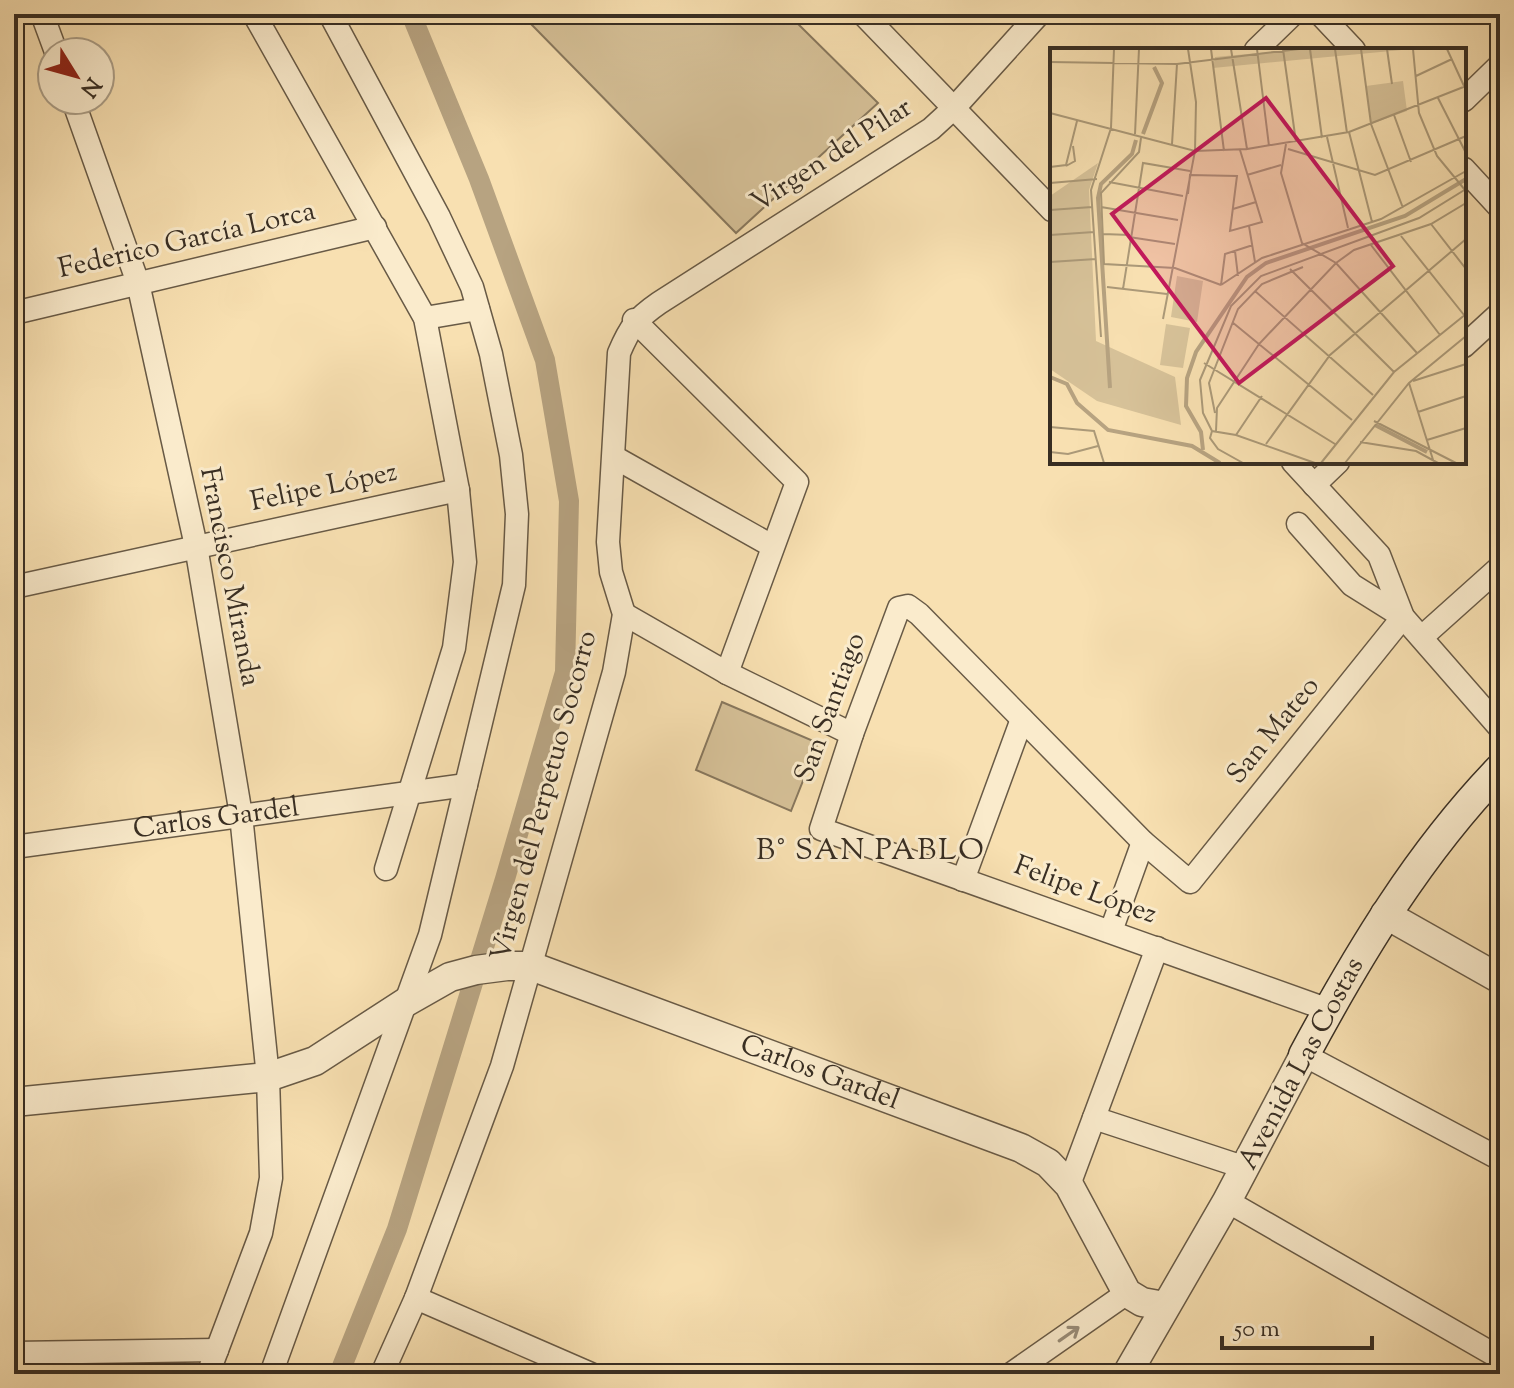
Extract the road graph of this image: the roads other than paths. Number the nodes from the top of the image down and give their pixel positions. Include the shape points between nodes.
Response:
1 (42, 14) edge
2 (254, 14) edge
3 (330, 14) edge
4 (863, 14) edge
5 (1039, 14) edge
6 (1293, 14) edge
7 (1321, 14) edge
8 (50, 36) edge
9 (1258, 48) edge
10 (1352, 48) edge
11 (1500, 65) edge
12 (1466, 98) edge
13 (955, 107) junction
14 (79, 116) edge
15 (1466, 171) edge
16 (1050, 208) edge
17 (1500, 208) edge
18 (375, 227) junction
19 (138, 283) junction
20 (478, 309) junction
21 (14, 313) edge
22 (1500, 313) edge
23 (425, 318) junction
24 (634, 320) junction
25 (1466, 344) edge
26 (614, 457) junction
27 (1295, 464) edge
28 (1336, 464) edge
29 (1314, 485) junction
30 (458, 490) junction
31 (1298, 524) dead end
32 (196, 546) junction
33 (772, 546) junction
34 (1500, 567) edge
35 (14, 587) edge
36 (624, 614) junction
37 (1403, 617) junction
38 (1423, 636) junction
39 (727, 673) junction
40 (1022, 719) junction
41 (1500, 728) edge
42 (852, 734) junction
43 (1500, 769) edge
44 (466, 785) junction
45 (411, 793) junction
46 (241, 815) junction
47 (821, 829) joint
48 (1143, 842) junction
49 (14, 847) edge
50 (386, 869) dead end
51 (963, 880) junction
52 (1385, 914) junction
53 (1111, 931) junction
54 (1157, 948) junction
55 (531, 966) junction
56 (1500, 979) edge
57 (406, 1002) junction
58 (1329, 1010) junction
59 (1304, 1055) junction
60 (268, 1077) junction
61 (14, 1102) edge
62 (1094, 1118) junction
63 (1500, 1159) edge
64 (1246, 1168) junction
65 (1069, 1185) junction
66 (1227, 1201) junction
67 (1127, 1293) junction
68 (416, 1298) junction
69 (1164, 1306) junction
70 (217, 1350) junction
71 (14, 1353) edge
72 (1500, 1358) edge
73 (1133, 1372) edge
74 (208, 1374) edge
75 (271, 1374) edge
76 (382, 1374) edge
77 (591, 1374) edge
78 (1011, 1374) edge

1 - 8 street
2 - 18 street
3 - 20 street via 439,217
4 - 13 street
5 - 13 street, Virgen del Pilar
6 - 9 street
7 - 10 street
11 - 12 street
13 - 16 street
13 - 24 street, Virgen del Pilar via 931,129
14 - 19 street, Francisco Miranda
15 - 17 street
18 - 19 street, Federico García Lorca
18 - 23 street
19 - 21 street, Federico García Lorca
19 - 32 street, Francisco Miranda
20 - 23 street
20 - 44 street via 511,455 517,514 514,585
22 - 25 street
23 - 30 street
24 - 26 street, Virgen del Perpetuo Socorro via 619,353
24 - 33 street via 797,482
26 - 33 street
26 - 36 street, Virgen del Perpetuo Socorro via 608,542
27 - 29 street
28 - 29 street
29 - 37 street via 1379,555
30 - 32 street, Felipe López
30 - 45 street via 465,562 454,648
31 - 37 street via 1352,585
32 - 35 street, Felipe López
32 - 46 street, Francisco Miranda
33 - 39 street
34 - 38 street
36 - 39 street
36 - 55 street, Virgen del Perpetuo Socorro via 614,672
37 - 38 street
37 - 48 street, San Mateo via 1190,882
38 - 41 street
39 - 42 street
40 - 42 street, San Santiago via 908,606 899,608
40 - 48 street
40 - 51 street
42 - 47 street, San Santiago
43 - 52 main road, Avenida Las Costas
44 - 45 street, Carlos Gardel
44 - 57 street via 430,935
45 - 46 street, Carlos Gardel
45 - 50 street
46 - 49 street, Carlos Gardel
46 - 60 street, Francisco Miranda
47 - 51 street, Felipe López
48 - 53 street
51 - 53 street, Felipe López
52 - 56 street
52 - 58 main road, Avenida Las Costas
53 - 54 street, Felipe López
54 - 58 street, Felipe López
54 - 62 street
55 - 57 street, Carlos Gardel via 450,977
55 - 65 street, Carlos Gardel via 1021,1148 1048,1163
55 - 68 street, Virgen del Perpetuo Socorro via 502,1066
57 - 60 street, Carlos Gardel via 315,1061
57 - 75 street
58 - 59 main road, Avenida Las Costas
59 - 63 street
59 - 64 street, Avenida Las Costas
60 - 61 street, Carlos Gardel
60 - 70 street, Francisco Miranda via 271,1178 264,1219
62 - 64 street
62 - 65 street
64 - 66 street, Avenida Las Costas
65 - 67 street, Carlos Gardel
66 - 69 street, Avenida Las Costas
66 - 72 street
67 - 69 street
78 -> 67 street
68 - 76 street, Virgen del Perpetuo Socorro
68 - 77 street
69 - 73 street, Avenida Las Costas
70 - 71 street
70 - 74 street, Francisco Miranda

